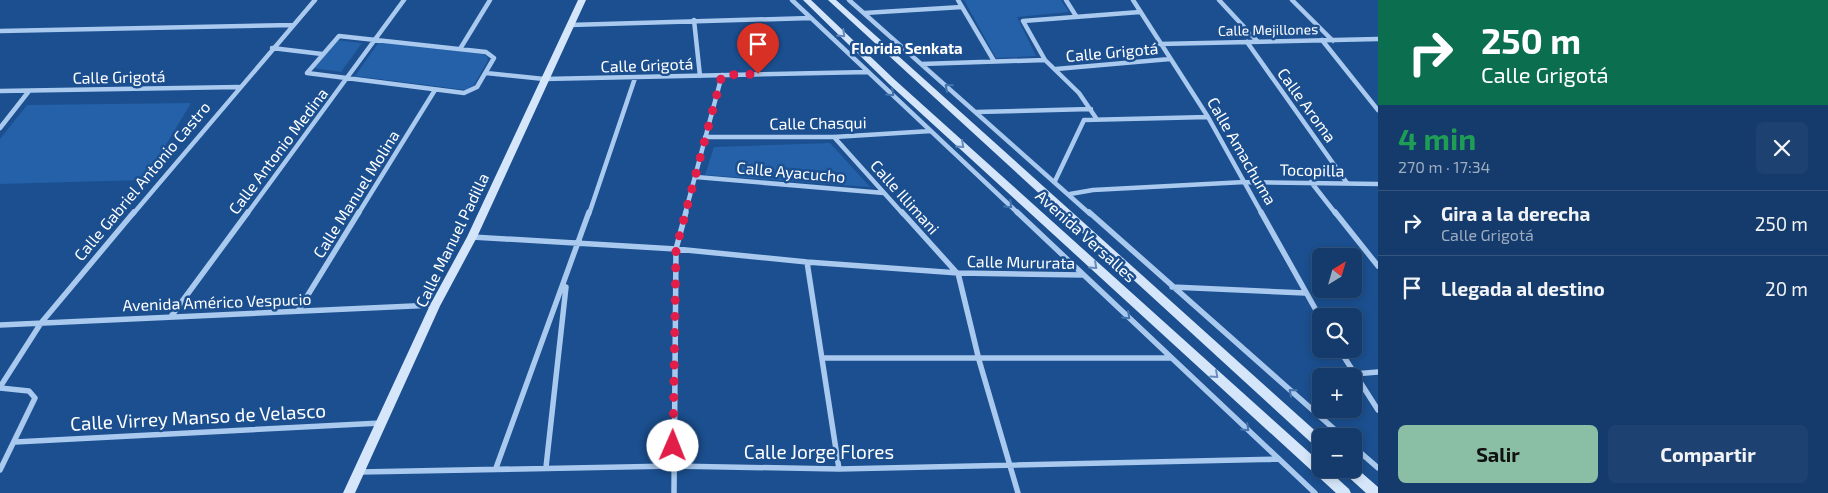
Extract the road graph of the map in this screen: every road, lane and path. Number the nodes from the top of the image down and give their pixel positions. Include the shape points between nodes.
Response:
1 (315, 0) edge
2 (404, 0) edge
3 (490, 0) edge
4 (582, 0) edge
5 (792, 0) edge
6 (807, 0) edge
7 (832, 0) edge
8 (849, 0) edge
9 (958, 0) edge
10 (1066, 0) edge
11 (1133, 0) edge
12 (1219, 0) edge
13 (1292, 0) edge
14 (962, 7) junction
15 (1140, 12) junction
16 (864, 13) junction
17 (1076, 16) junction
18 (811, 18) junction
19 (694, 20) junction
20 (294, 25) junction
21 (570, 25) junction
22 (0, 31) edge
23 (375, 39) junction
24 (1378, 39) edge
25 (1322, 40) junction
26 (1333, 41) junction
27 (1247, 42) junction
28 (1258, 42) junction
29 (1159, 44) junction
30 (272, 48) junction
31 (460, 49) junction
32 (322, 54) junction
33 (1170, 59) junction
34 (1045, 60) junction
35 (994, 61) junction
36 (921, 64) junction
37 (1056, 69) junction
38 (868, 72) junction
39 (486, 73) junction
40 (722, 75) junction
41 (700, 76) junction
42 (635, 78) junction
43 (347, 79) junction
44 (544, 79) junction
45 (239, 87) junction
46 (436, 90) junction
47 (0, 91) edge
48 (29, 91) junction
49 (1090, 109) junction
50 (1378, 110) edge
51 (976, 112) junction
52 (1208, 117) junction
53 (1096, 118) junction
54 (0, 128) edge
55 (931, 131) junction
56 (705, 137) junction
57 (834, 137) junction
58 (696, 176) junction
59 (1055, 181) junction
60 (1245, 182) junction
61 (1311, 182) junction
62 (1347, 183) junction
63 (1378, 184) edge
64 (884, 193) junction
65 (1070, 194) junction
66 (472, 237) junction
67 (578, 243) junction
68 (676, 249) junction
69 (807, 262) junction
70 (1378, 266) edge
71 (958, 273) junction
72 (1083, 275) junction
73 (567, 278) junction
74 (1172, 287) junction
75 (1305, 292) junction
76 (435, 305) junction
77 (1314, 308) edge
78 (298, 311) junction
79 (172, 315) junction
80 (41, 322) junction
81 (0, 325) edge
82 (823, 358) junction
83 (1171, 358) junction
84 (979, 360) junction
85 (1378, 372) edge
86 (1362, 373) edge
87 (1362, 386) edge
88 (0, 388) edge
89 (1378, 410) edge
90 (383, 423) junction
91 (1333, 428) edge
92 (1312, 436) edge
93 (15, 442) junction
94 (1362, 454) edge
95 (1279, 459) junction
96 (673, 466) junction
97 (1010, 466) junction
98 (546, 467) junction
99 (496, 468) junction
100 (1378, 468) edge
101 (839, 469) junction
102 (0, 470) edge
103 (359, 472) junction
104 (1358, 478) edge
105 (349, 493) edge
106 (674, 493) edge
107 (1018, 493) edge
108 (1315, 493) edge
109 (1345, 493) edge
110 (1375, 493) edge

1 - 20 street, Calle Gabriel Antonio Castro
2 - 23 street, Calle Antonio Medina
3 - 31 street
4 - 21 street, Calle Manuel Padilla
5 - 18 street, Avenida Versalles
6 -> 109 street, Avenida Versalles via 892,82
7 - 92 street, Avenida Versalles
8 - 16 street, Avenida Versalles
9 - 14 street
10 - 17 street
11 - 15 street, Calle Amachuma
12 - 28 street
13 - 26 street
14 - 16 street
14 - 35 street
15 - 17 street
15 - 29 street, Calle Amachuma
16 - 36 street, Avenida Versalles
17 - 34 street via 1024,21
18 - 19 street
18 - 38 street, Avenida Versalles
19 - 21 street
19 - 41 street
20 - 22 street
20 - 30 street, Calle Gabriel Antonio Castro
21 - 44 street, Calle Manuel Padilla
23 - 31 street
23 - 32 street via 339,36
23 - 43 street, Calle Antonio Medina
24 - 26 street, Calle Mejillones
25 - 26 street, Calle Mejillones
25 - 28 street, Calle Mejillones
25 - 50 street
27 - 28 street, Calle Mejillones
27 - 29 street, Calle Mejillones
27 - 62 street, Calle Aroma
29 - 33 street, Calle Amachuma
30 - 32 street
30 - 45 street, Calle Gabriel Antonio Castro
31 - 39 street via 493,55
32 - 43 street via 307,73
33 - 37 street, Calle Grigotá
33 - 52 street, Calle Amachuma
34 - 35 street, Calle Grigotá
34 - 37 street
35 - 36 street, Calle Grigotá
51 -> 36 street, Avenida Versalles
37 - 49 street
38 - 40 street, Calle Grigotá
38 -> 55 street, Avenida Versalles
39 - 44 street, Calle Grigotá
39 - 46 street via 469,93
40 - 41 street, Calle Grigotá
40 - 56 street
41 - 42 street, Calle Grigotá
42 - 44 street, Calle Grigotá
42 - 67 street
43 - 46 street
43 - 79 street, Calle Antonio Medina
44 - 66 street, Calle Manuel Padilla
45 - 48 street, Calle Grigotá
45 - 80 street, Calle Gabriel Antonio Castro
46 - 78 street, Calle Manuel Molina
47 - 48 street, Calle Grigotá
48 - 54 street
49 - 51 street
49 - 53 street
51 - 59 street, Avenida Versalles
52 - 53 street
52 - 60 street, Calle Amachuma
53 - 59 street via 1084,120
55 - 57 street, Calle Chasqui
55 -> 72 street, Avenida Versalles
56 - 57 street, Calle Chasqui
56 - 58 street
57 - 64 street, Calle Illimani
58 - 64 street, Calle Ayacucho
58 - 68 street
59 - 65 street, Avenida Versalles
60 - 61 street, Tocopilla
60 - 65 street, Tocopilla
60 - 75 street, Calle Amachuma
61 - 62 street, Tocopilla
61 - 70 street
62 - 63 street, Tocopilla
64 - 71 street, Calle Illimani
65 - 74 street, Avenida Versalles
66 - 67 street, Calle Mururata
66 - 76 street, Calle Manuel Padilla
67 - 68 street, Calle Mururata
67 - 73 street
68 - 69 street, Calle Mururata
68 - 96 street
69 - 71 street, Calle Mururata
69 - 82 street
71 - 72 street, Calle Mururata
71 - 84 street
72 -> 83 street, Avenida Versalles
73 - 98 street
73 - 99 street
74 - 75 street
91 -> 74 street, Avenida Versalles
75 - 77 street, Calle Amachuma
76 - 78 street, Avenida Américo Vespucio
76 - 90 street, Calle Manuel Padilla
78 - 79 street, Avenida Américo Vespucio
79 - 80 street, Avenida Américo Vespucio
80 - 81 street, Avenida Américo Vespucio
80 - 88 street, Calle Gabriel Antonio Castro
82 - 84 street
82 - 101 street
83 - 84 street
83 -> 95 street, Avenida Versalles
84 - 97 street
85 - 86 street
87 - 89 street
88 - 93 street via 29,390 35,398
90 - 93 street, Calle Virrey Manso de Velasco
90 - 103 street, Calle Manuel Padilla
93 - 102 street
94 - 100 street
95 - 97 street, Calle Jorge Flores
95 - 108 street, Avenida Versalles
96 - 98 street, Calle Jorge Flores via 610,469
96 - 101 street, Calle Jorge Flores
96 - 106 street
97 - 101 street, Calle Jorge Flores
97 - 107 street
98 - 99 street, Calle Jorge Flores
99 - 103 street, Calle Jorge Flores
103 - 105 street, Calle Manuel Padilla
104 - 110 street

